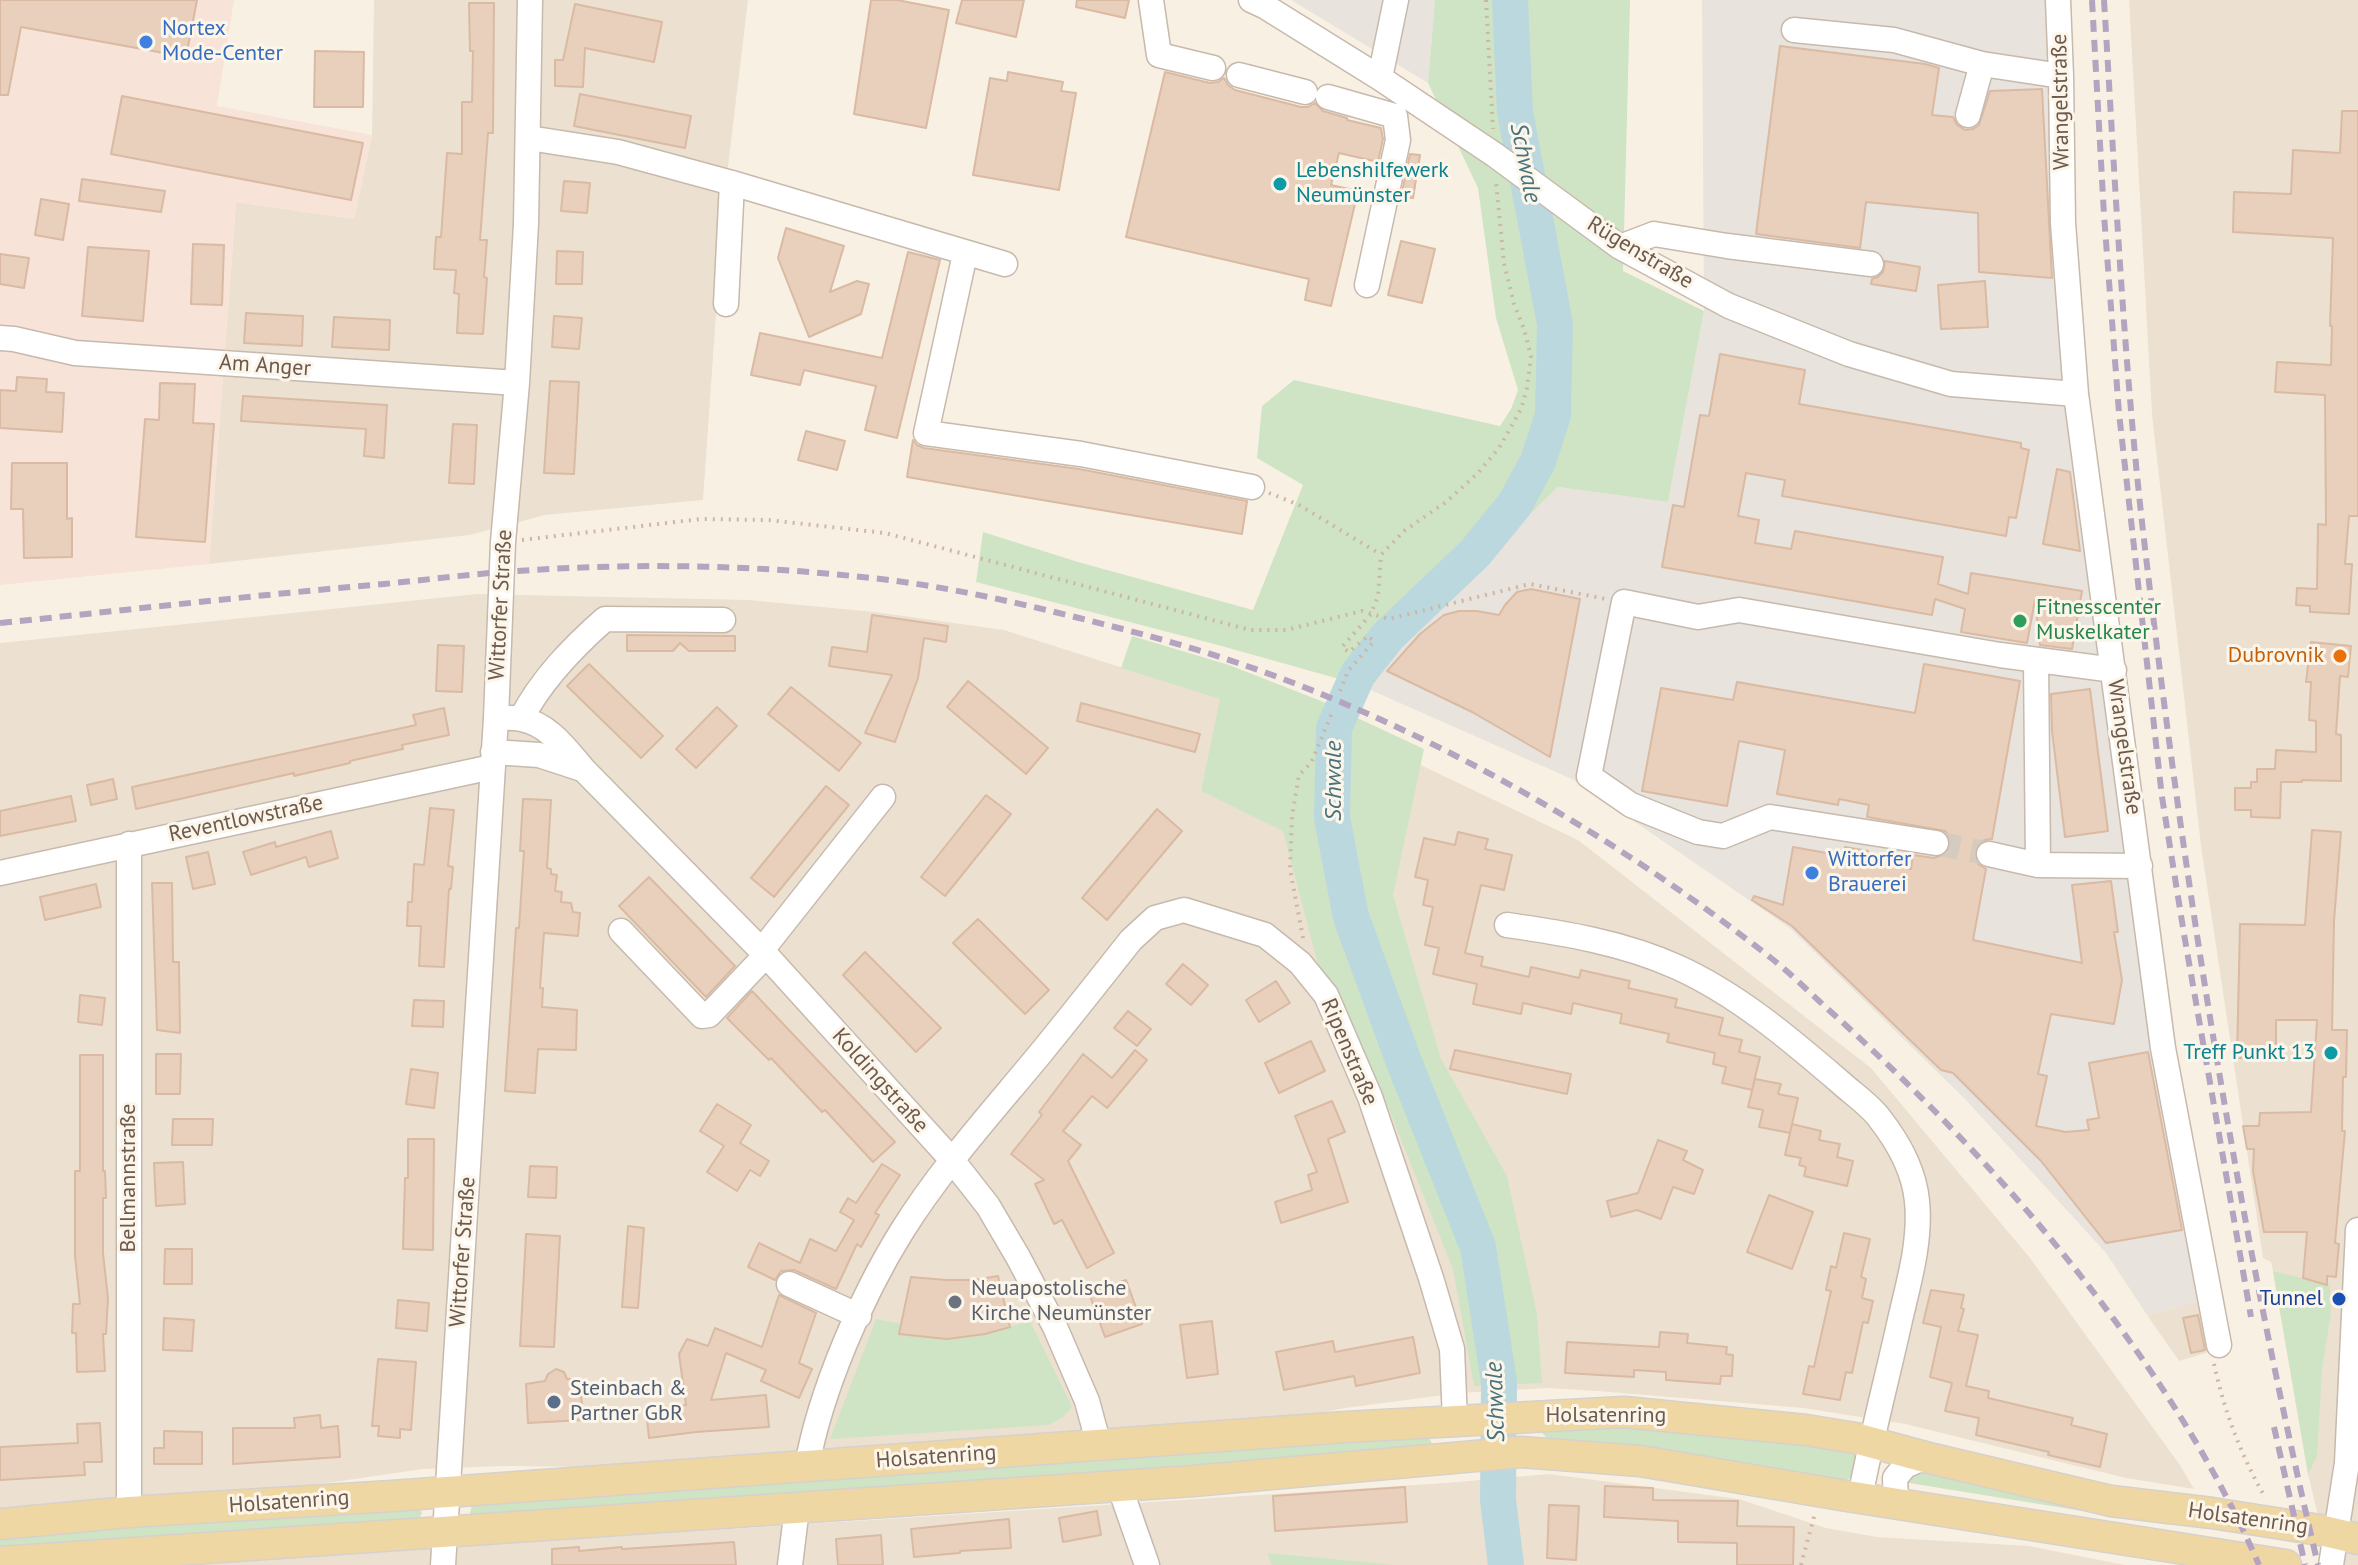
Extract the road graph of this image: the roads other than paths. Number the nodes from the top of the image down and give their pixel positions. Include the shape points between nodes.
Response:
1 (530, 0) edge
2 (1151, 0) edge
3 (1251, 0) edge
4 (1396, 0) edge
5 (2058, 0) edge
6 (1794, 30) dead end
7 (1982, 64) junction
8 (1213, 68) dead end
9 (1239, 75) dead end
10 (2061, 76) junction
11 (1380, 78) junction
12 (1404, 108) junction
13 (1968, 115) dead end
14 (529, 138) junction
15 (732, 183) junction
16 (1620, 247) junction
17 (965, 254) junction
18 (1005, 264) dead end
19 (1871, 264) dead end
20 (1367, 285) dead end
21 (726, 304) dead end
22 (7, 338) edge
23 (517, 383) junction
24 (2076, 394) junction
25 (1252, 487) road end
26 (723, 620) dead end
27 (2036, 660) junction
28 (2114, 670) junction
29 (496, 718) junction
30 (521, 719) junction
31 (493, 760) junction
32 (584, 770) junction
33 (883, 797) dead end
34 (1936, 843) tunnel mouth
35 (129, 844) junction
36 (1989, 854) tunnel mouth
37 (2038, 865) junction
38 (2140, 866) junction
39 (0, 873) edge
40 (1507, 925) dead end
41 (621, 931) dead end
42 (764, 952) junction
43 (952, 1160) junction
44 (2358, 1230) edge
45 (789, 1284) dead end
46 (859, 1316) junction
47 (2219, 1345) road end
48 (1465, 1420) junction
49 (1871, 1441) junction
50 (1099, 1445) junction
51 (1925, 1457) junction
52 (807, 1466) junction
53 (1119, 1485) junction
54 (446, 1491) junction
55 (1860, 1498) junction
56 (1896, 1503) junction
57 (797, 1508) junction
58 (129, 1512) junction
59 (2212, 1513) junction
60 (0, 1524) edge
61 (444, 1531) junction
62 (2347, 1537) edge
63 (2202, 1558) edge
64 (87, 1560) edge
65 (0, 1562) edge
66 (443, 1565) edge
67 (790, 1565) edge
68 (1147, 1565) edge
69 (2286, 1565) edge
70 (2331, 1565) edge

1 - 14 street, Wittorfer Straße
2 - 8 street via 1159,55
3 - 11 street, Rügenstraße
4 - 11 street
5 - 10 street, Wrangelstraße
6 - 7 street via 1894,40
7 - 10 street
7 - 13 street
9 - 12 street
10 - 24 street, Wrangelstraße via 2063,223
11 - 12 street, Rügenstraße
12 - 16 street, Rügenstraße via 1500,159
12 - 20 street
14 - 15 street via 618,152
14 - 23 street, Wittorfer Straße
15 - 17 street
15 - 21 street
16 - 19 street via 1654,234
16 - 24 street, Rügenstraße via 1729,306 1849,354 1951,384
17 - 18 street
17 - 25 street via 926,433 1081,454
22 - 23 street, Am Anger via 75,353
23 - 29 street, Wittorfer Straße via 503,542
24 - 28 street, Wrangelstraße
26 - 30 street via 605,619 534,693
27 - 28 street
27 - 34 street via 1739,610 1698,617 1624,602 1589,776 1631,805 1698,832 1723,836 1770,817
27 - 37 street
28 - 38 street, Wrangelstraße
29 - 30 street, Koldingstraße
29 - 31 street, Wittorfer Straße
30 - 32 street, Koldingstraße via 560,742
31 - 32 street, Koldingstraße via 539,755
31 - 35 street, Reventlowstraße
31 - 54 street, Wittorfer Straße
32 - 42 street, Koldingstraße
33 - 42 street
35 - 39 street, Reventlowstraße
35 - 58 street, Bellmannstraße
36 - 37 street
37 - 38 street
38 - 47 street, Wrangelstraße via 2163,1048
40 - 49 street via 1645,954 1699,978 1804,1051 1878,1115 1910,1171 1918,1230
41 - 42 street via 702,1016 709,1015
42 - 43 street, Koldingstraße
43 - 46 street, Ripenstraße via 902,1231
43 - 48 street, Ripenstraße via 1131,940 1155,918 1184,910 1265,935 1300,963 1326,995 1370,1097 1452,1349
43 - 50 street, Koldingstraße via 988,1206 1055,1327 1087,1401
44 - 62 street
45 - 46 street
46 - 52 street, Ripenstraße via 821,1409
48 - 49 main road, Holsatenring via 1624,1412
48 - 50 main road, Holsatenring
49 - 51 main road, Holsatenring
49 - 55 street
50 - 52 main road, Holsatenring
51 - 56 street via 1905,1466 1895,1478
51 - 59 main road, Holsatenring via 2111,1501
52 - 54 main road, Holsatenring
53 - 55 main road, Holsatenring via 1521,1452 1640,1461
53 - 57 main road, Holsatenring
53 - 68 street
54 - 58 main road, Holsatenring
54 - 61 street, Wittorfer Straße
55 - 56 main road, Holsatenring
56 - 63 main road, Holsatenring
57 - 61 main road, Holsatenring
57 - 67 street
58 - 60 main road, Holsatenring
59 - 62 main road, Holsatenring
59 - 63 street via 2202,1528
61 - 64 main road, Holsatenring
61 - 66 street, Wittorfer Straße
62 - 70 street
63 - 69 main road, Holsatenring
64 - 65 main road, Holsatenring

